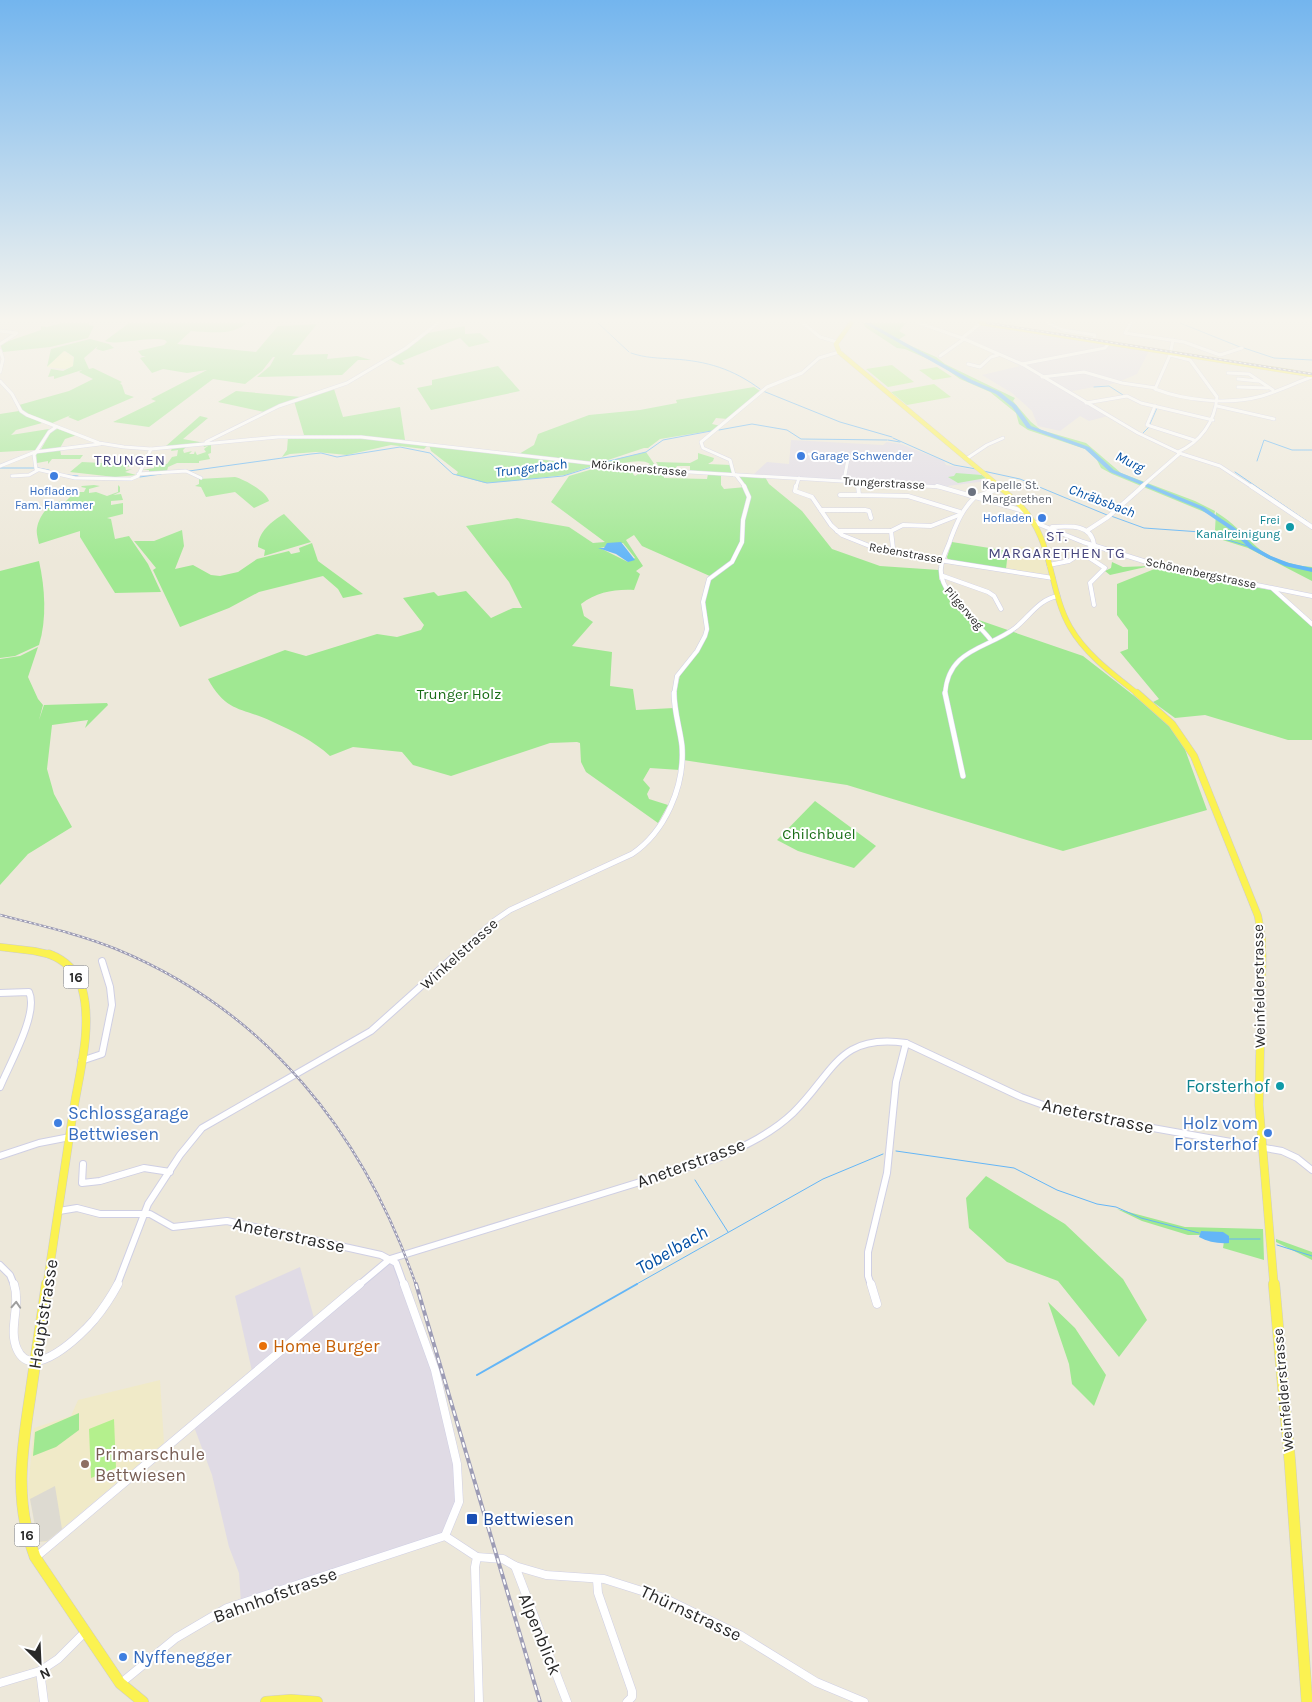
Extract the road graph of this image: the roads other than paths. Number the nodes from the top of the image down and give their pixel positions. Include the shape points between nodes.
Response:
1 (17, 402) edge
2 (290, 402) edge
3 (748, 402) edge
4 (898, 402) edge
5 (1089, 402) edge
6 (1139, 402) edge
7 (1218, 402) edge
8 (1086, 403) joint
9 (1155, 406) junction
10 (1217, 406) junction
11 (1274, 419) dead end
12 (1213, 420) junction
13 (56, 427) junction
14 (1003, 438) dead end
15 (1194, 440) junction
16 (103, 444) junction
17 (202, 445) junction
18 (151, 449) junction
19 (35, 452) junction
20 (1178, 452) junction
21 (809, 454) dead end
22 (966, 459) junction
23 (0, 466) edge
24 (36, 469) junction
25 (735, 475) junction
26 (14, 476) dead end
27 (137, 476) junction
28 (201, 478) dead end
29 (799, 478) junction
30 (844, 480) junction
31 (857, 481) junction
32 (1001, 488) junction
33 (840, 495) dead end
34 (859, 495) junction
35 (977, 496) junction
36 (821, 510) junction
37 (1028, 512) junction
38 (959, 514) junction
39 (871, 518) dead end
40 (1036, 524) junction
41 (1050, 527) junction
42 (1312, 527) edge
43 (1088, 530) junction
44 (838, 531) junction
45 (891, 531) junction
46 (1094, 545) junction
47 (893, 548) dead end
48 (1082, 553) junction
49 (944, 560) junction
50 (1049, 565) junction
51 (943, 576) junction
52 (1053, 578) junction
53 (1273, 588) junction
54 (1058, 596) junction
55 (1312, 596) edge
56 (1094, 605) dead end
57 (1001, 609) dead end
58 (1312, 624) edge
59 (990, 639) junction
60 (962, 776) dead end
61 (0, 947) edge
62 (102, 961) dead end
63 (0, 993) edge
64 (906, 1043) junction
65 (81, 1061) junction
66 (0, 1087) edge
67 (70, 1137) junction
68 (1261, 1147) junction
69 (0, 1156) edge
70 (82, 1164) dead end
71 (1312, 1170) edge
72 (170, 1172) junction
73 (59, 1211) junction
74 (143, 1213) junction
75 (390, 1259) junction
76 (0, 1265) edge
77 (877, 1304) dead end
78 (35, 1361) junction
79 (445, 1536) junction
80 (35, 1557) junction
81 (477, 1557) junction
82 (515, 1566) junction
83 (598, 1580) junction
84 (85, 1632) junction
85 (40, 1671) junction
86 (0, 1683) edge
87 (120, 1683) junction
88 (44, 1702) edge
89 (143, 1702) edge
90 (266, 1702) edge
91 (317, 1702) edge
92 (479, 1702) edge
93 (567, 1702) edge
94 (628, 1702) edge
95 (864, 1702) edge
96 (1307, 1702) edge

1 - 13 street, Mörikonerstrasse via 23,413
2 - 17 street
3 - 25 street via 701,442 703,448 730,460
4 - 22 main road, Weinfelderstrasse
5 - 8 street
6 - 9 street
7 - 10 street
8 - 20 street
9 - 12 street
9 - 15 street via 1147,425
10 - 11 street
10 - 12 street
12 - 15 street
13 - 16 street, Mörikonerstrasse
13 - 19 street
14 - 22 street
15 - 20 street
16 - 18 street, Mörikonerstrasse
16 - 19 street
17 - 18 street, Mörikonerstrasse
17 - 25 street, Mörikonerstrasse via 278,437 361,437 640,469
18 - 27 street
19 - 23 street
19 - 24 street
20 - 42 street via 1220,466
20 - 43 street via 1110,515
21 - 30 street via 848,459
22 - 32 main road, Weinfelderstrasse
24 - 26 street via 29,476
24 - 27 street via 77,478
25 - 29 street, Trungerstrasse
25 - 72 street, Winkelstrasse via 749,497 742,520 742,542 736,557 709,579 703,602 707,622 705,636 678,676 674,695 682,766 676,792 658,830 632,854 510,910 494,921 371,1031 202,1128
27 - 28 street via 188,471
29 - 30 street, Trungerstrasse
29 - 36 street, Rebenstrasse via 795,491 811,496
30 - 31 street, Trungerstrasse
31 - 34 street
31 - 35 street, Trungerstrasse via 936,486
32 - 35 street
32 - 37 main road, Weinfelderstrasse
33 - 34 street
34 - 38 street via 908,496
35 - 37 street, Trungerstrasse
35 - 38 street
36 - 39 street via 866,510
36 - 44 street, Rebenstrasse
37 - 40 main road, Weinfelderstrasse
38 - 45 street via 931,526 903,525
38 - 49 street
40 - 41 street, Schönenbergstrasse
40 - 50 main road, Weinfelderstrasse
41 - 43 street
41 - 46 street, Schönenbergstrasse
43 - 46 street
44 - 45 street
44 - 49 street, Rebenstrasse via 871,548
45 - 47 street
46 - 48 street
46 - 53 street, Schönenbergstrasse via 1154,564
48 - 50 street via 1063,563
48 - 56 street via 1105,568 1090,583
49 - 51 street
49 - 52 street, Rebenstrasse
50 - 52 main road, Weinfelderstrasse
51 - 57 street via 988,592
51 - 59 street, Pilgerweg via 948,593 981,625
52 - 54 main road, Weinfelderstrasse
53 - 55 street, Schönenbergstrasse
53 - 58 street
54 - 59 street via 1050,598 1013,630
54 - 68 main road, Weinfelderstrasse via 1069,627 1088,651 1161,713 1186,741 1255,908 1262,939
59 - 60 street via 966,654 946,684 945,693
61 - 65 main road, Hauptstrasse / 16 via 50,954 66,963 73,972 82,990 85,1010
62 - 65 street via 112,995 111,1018 102,1054
63 - 66 street via 29,992 33,1000 28,1022
64 - 68 street, Aneterstrasse via 1021,1097 1063,1112
64 - 75 street, Aneterstrasse via 886,1040 851,1049 788,1118 744,1147 718,1158
64 - 77 street via 896,1082 887,1173 868,1252 868,1276
65 - 67 main road, Hauptstrasse / 16
67 - 69 street
67 - 73 main road, Hauptstrasse / 16
68 - 71 street, Aneterstrasse via 1297,1158
68 - 96 main road, Weinfelderstrasse via 1290,1463
70 - 72 street via 82,1183 144,1168
72 - 74 street, Winkelstrasse
73 - 74 street, Aneterstrasse via 77,1208 100,1214
73 - 78 main road, Hauptstrasse / 16
74 - 75 street, Aneterstrasse via 173,1227 226,1221
74 - 78 street, Winkelstrasse via 112,1294 74,1342
75 - 79 street via 396,1263 428,1348 457,1464 459,1502
75 - 80 street
78 -> 76 street via 25,1359 15,1350 16,1287
78 - 80 main road, Hauptstrasse / 16 via 20,1465 23,1518
79 - 81 street
79 - 87 street, Bahnhofstrasse via 227,1608 176,1638
80 - 84 main road, Hauptstrasse / 16
81 - 82 street, Thürnstrasse via 497,1557
81 - 92 street via 474,1567
82 - 83 street, Thürnstrasse via 546,1575
82 - 93 street, Alpenblick
83 - 94 street via 598,1593 632,1691
83 - 95 street, Thürnstrasse via 664,1598 740,1635 816,1682
84 - 85 street via 58,1659
84 - 87 main road, Hauptstrasse / 16
85 - 86 street
85 - 88 street
87 - 89 main road, Hauptstrasse / 16
90 - 91 main road

